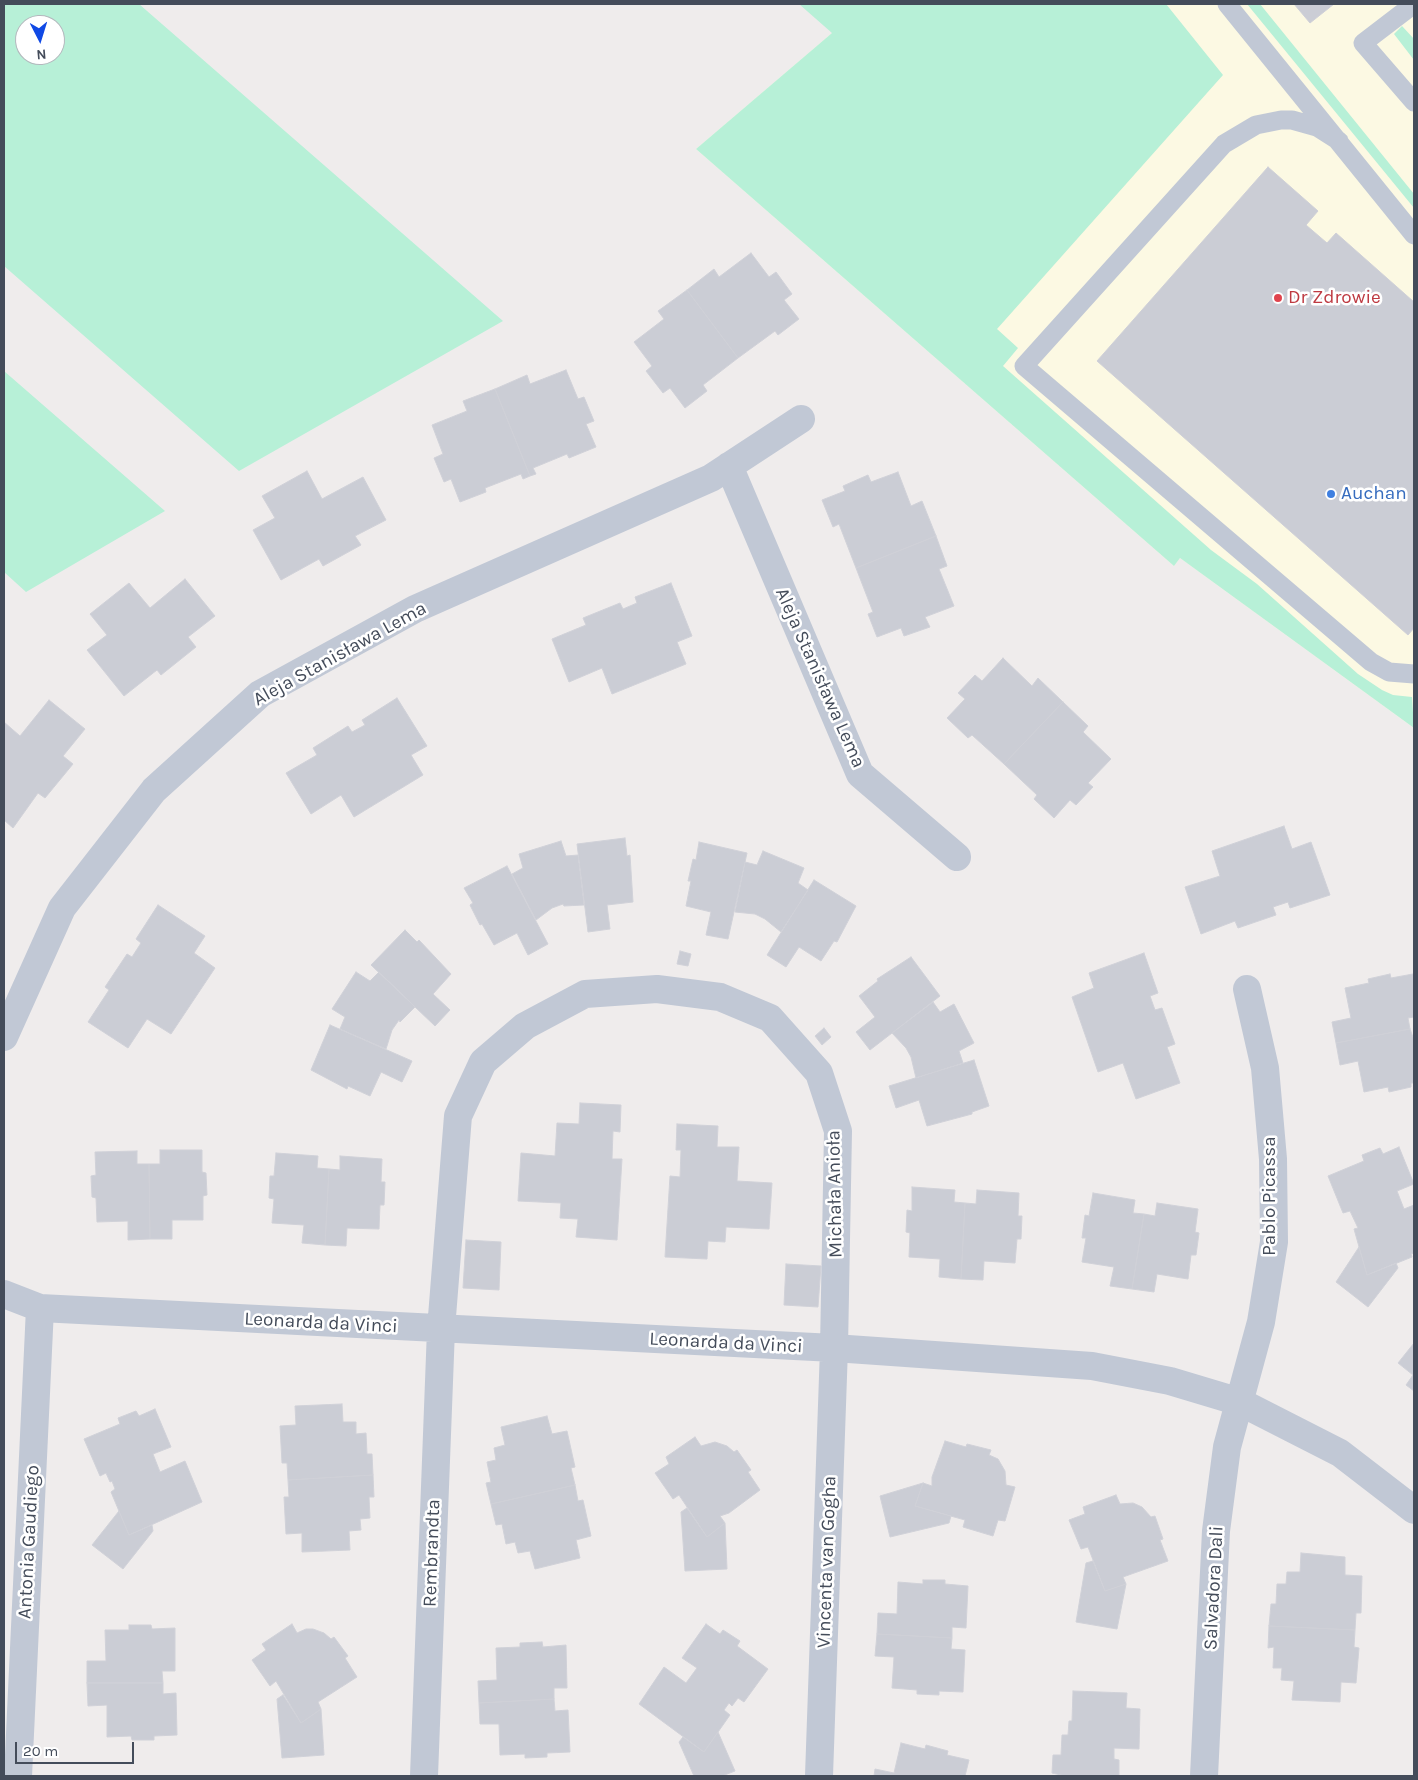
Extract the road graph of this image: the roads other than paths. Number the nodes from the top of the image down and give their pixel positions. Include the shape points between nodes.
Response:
1 (1227, 4) edge
2 (1414, 4) edge
3 (1414, 102) edge
4 (1339, 142) junction
5 (1414, 235) edge
6 (801, 419) dead end
7 (729, 466) junction
8 (1414, 674) edge
9 (957, 857) dead end
10 (1247, 989) dead end
11 (4, 1037) edge
12 (4, 1294) edge
13 (40, 1308) junction
14 (441, 1329) junction
15 (834, 1348) junction
16 (1240, 1402) junction
17 (1414, 1510) edge
18 (18, 1776) edge
19 (424, 1776) edge
20 (819, 1776) edge
21 (1204, 1776) edge

1 - 4 lane
2 - 3 lane via 1363,43
4 - 5 lane
4 - 8 lane via 1317,127 1281,120 1256,125 1224,144 1024,366 1370,662 1388,672
6 - 7 street, Aleja Stanisława Lema
7 - 9 street, Aleja Stanisława Lema via 860,774
7 - 11 street, Aleja Stanisława Lema via 711,478 415,609 260,694 154,790 62,908
10 - 16 street, Pablo Picassa via 1265,1068 1274,1242 1262,1322
12 - 13 street, Leonarda da Vinci
13 - 14 street, Leonarda da Vinci
13 - 18 street, Antonia Gaudiego
14 - 15 street, Leonarda da Vinci
14 - 15 street, Michała Anioła via 458,1116 483,1062 525,1026 585,994 657,989 720,997 770,1018 819,1073 838,1132
14 - 19 street, Rembrandta
15 - 16 street, Leonarda da Vinci via 1092,1366 1170,1381
15 - 20 street, Vincenta van Gogha
16 - 17 street, Leonarda da Vinci via 1340,1453
16 - 21 street, Salvadora Dali via 1227,1447 1216,1531

